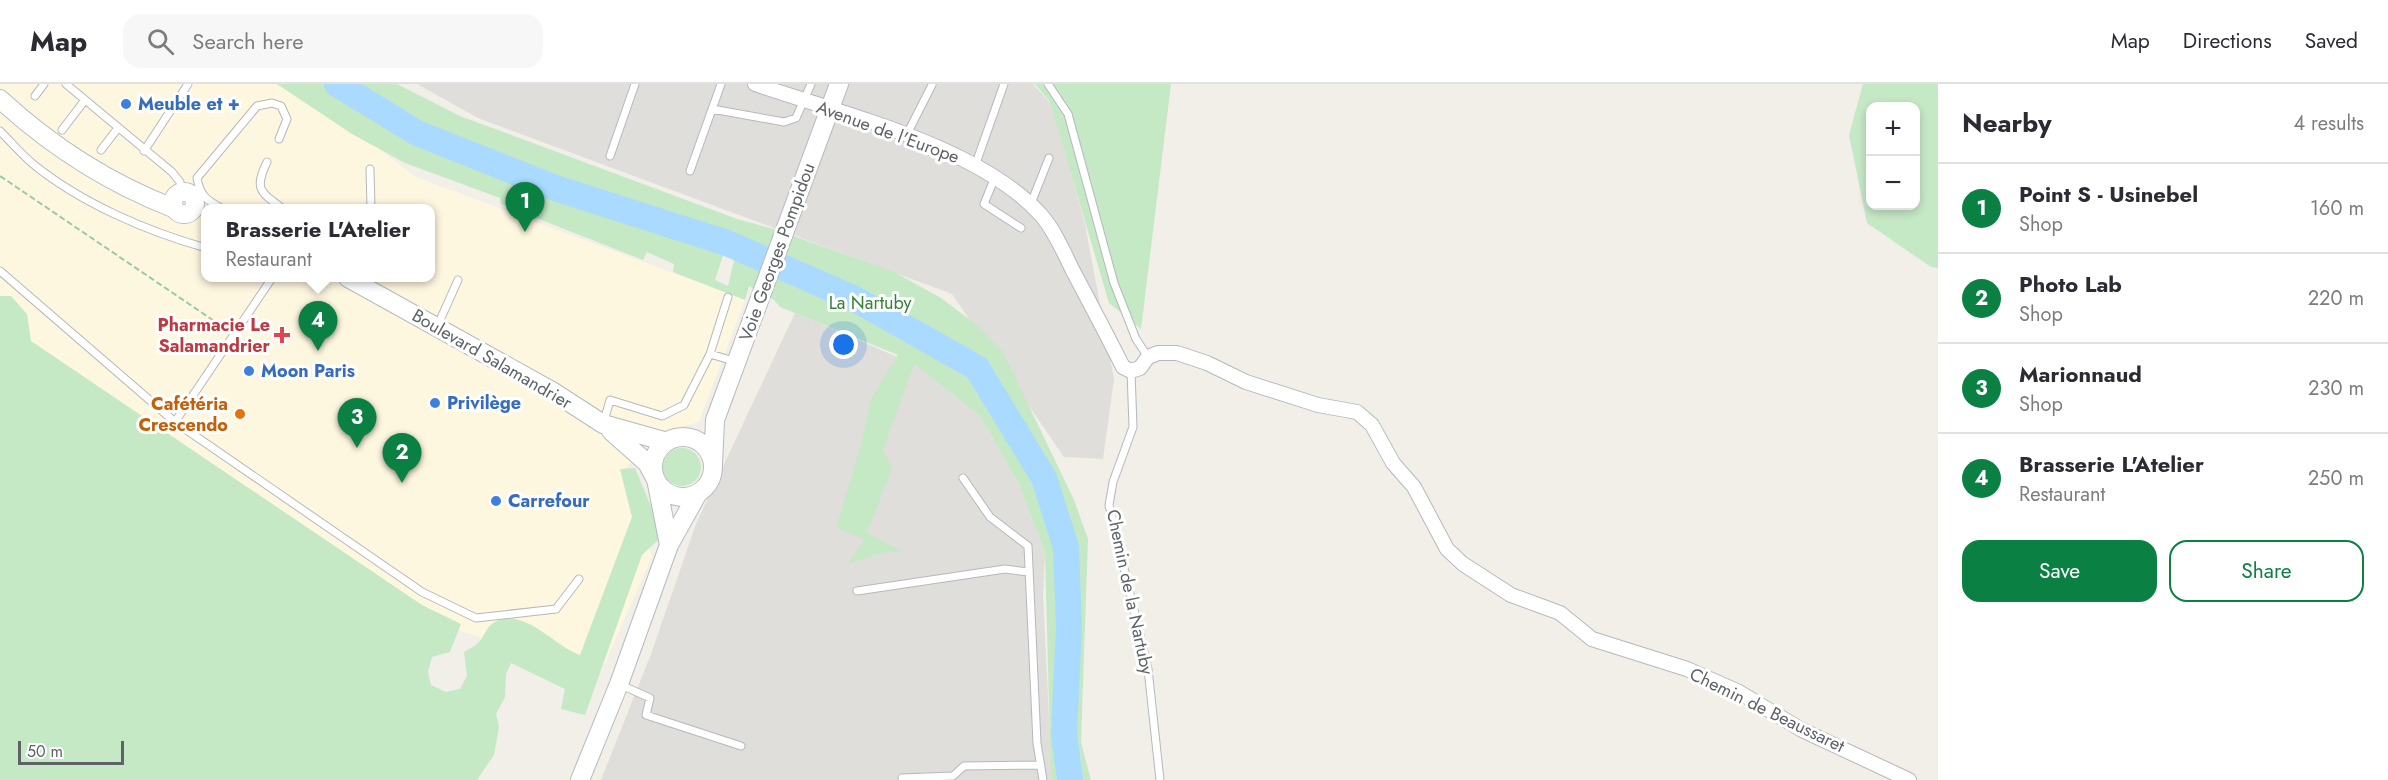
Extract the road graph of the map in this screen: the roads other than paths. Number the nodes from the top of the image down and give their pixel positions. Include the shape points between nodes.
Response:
1 (44, 84) edge
2 (66, 84) edge
3 (188, 84) edge
4 (635, 84) edge
5 (721, 84) edge
6 (756, 84) edge
7 (811, 84) edge
8 (839, 84) edge
9 (1004, 84) edge
10 (1048, 84) edge
11 (932, 85) edge
12 (35, 96) dead end
13 (0, 99) edge
14 (85, 100) junction
15 (804, 102) junction
16 (712, 109) junction
17 (830, 109) junction
18 (118, 128) junction
19 (62, 130) dead end
20 (0, 131) edge
21 (906, 136) junction
22 (279, 139) dead end
23 (101, 150) dead end
24 (144, 151) junction
25 (610, 156) dead end
26 (1049, 158) dead end
27 (267, 162) dead end
28 (975, 166) junction
29 (370, 170) dead end
30 (690, 171) dead end
31 (995, 177) junction
32 (177, 200) junction
33 (212, 204) edge
34 (276, 204) edge
35 (371, 204) edge
36 (1030, 206) junction
37 (199, 213) edge
38 (1021, 228) dead end
39 (201, 246) edge
40 (0, 271) edge
41 (458, 280) dead end
42 (269, 282) edge
43 (363, 282) edge
44 (728, 297) dead end
45 (437, 327) junction
46 (710, 354) junction
47 (1148, 357) junction
48 (737, 362) junction
49 (1131, 371) junction
50 (716, 420) junction
51 (175, 422) junction
52 (603, 424) junction
53 (674, 440) junction
54 (712, 464) junction
55 (963, 478) dead end
56 (655, 480) junction
57 (698, 493) junction
58 (669, 545) junction
59 (1028, 572) junction
60 (579, 579) dead end
61 (857, 591) dead end
62 (619, 684) junction
63 (741, 746) dead end
64 (1041, 765) junction
65 (902, 778) dead end
66 (580, 780) edge
67 (1043, 780) edge
68 (1160, 780) edge
69 (1909, 780) edge

1 - 12 lane
2 - 14 lane
3 - 24 lane
4 - 25 lane
5 - 16 lane
6 - 15 street, Avenue de l'Europe
7 - 15 lane
8 - 17 main road, Voie Georges Pompidou
9 - 28 lane
10 - 47 lane via 1068,114 1114,282 1136,339
11 - 21 lane
13 - 32 main road via 70,155 148,198
14 - 18 lane
14 - 19 lane
15 - 16 lane via 796,118 784,122
15 - 17 street, Avenue de l'Europe
16 - 30 lane
17 - 21 street, Avenue de l'Europe
17 - 48 main road, Voie Georges Pompidou
18 - 23 lane
18 - 24 lane
20 - 39 lane via 32,163 87,198 157,232
21 - 28 street, Avenue de l'Europe
22 - 33 lane via 287,119 281,106 257,106 197,178 200,193
24 - 32 lane via 180,182
26 - 36 lane
27 - 34 lane via 259,178 260,187
28 - 31 street, Avenue de l'Europe
29 - 35 lane
31 - 36 street, Avenue de l'Europe
31 - 38 lane via 984,204
32 - 37 main road via 181,214
36 - 49 street, Avenue de l'Europe via 1058,242 1124,367
40 - 51 lane
41 - 45 lane
42 - 51 lane
43 - 45 main road, Boulevard Salamandrier
44 - 46 lane
45 - 52 main road, Boulevard Salamandrier
46 - 48 lane
46 - 52 lane via 684,405 662,416 610,400
47 - 49 street via 1140,368
47 - 69 street, Chemin de Beaussaret via 1176,353 1276,392 1357,412 1372,425 1394,464 1414,487 1447,549 1463,564 1511,595 1560,613 1592,639 1687,669 1740,692 1802,730
48 - 50 main road, Voie Georges Pompidou
49 - 68 lane, Chemin de la Nartuby via 1133,427 1109,505 1148,669
50 - 53 main road via 697,433
50 - 54 main road, Voie Georges Pompidou
51 - 60 lane via 422,592 476,618 556,609
52 - 53 main road, Boulevard Salamandrier
52 - 56 main road, Boulevard Salamandrier via 643,459
53 - 54 main road via 700,443
53 - 56 main road via 654,456
54 - 57 main road via 709,483
55 - 59 lane via 990,517 1028,546
56 - 57 main road via 674,496 684,498
56 - 58 main road
57 - 58 main road
58 - 62 main road
59 - 61 lane via 1005,569
59 - 64 lane
62 - 63 lane via 650,698 646,715
62 - 66 main road
64 - 65 lane via 964,766 953,776
64 - 67 lane

